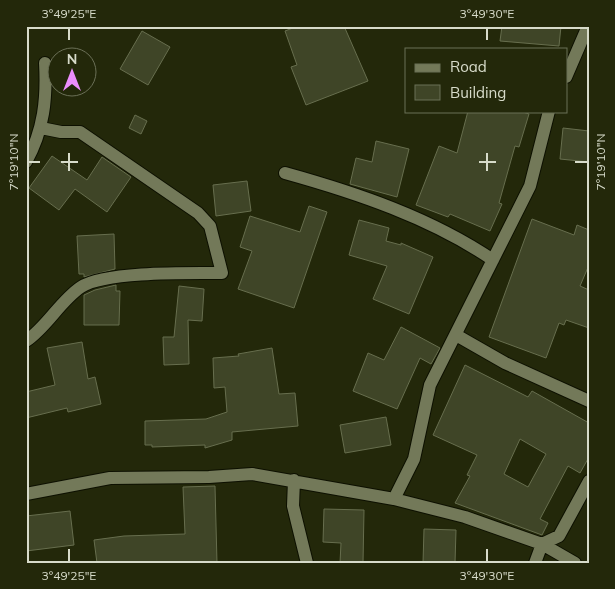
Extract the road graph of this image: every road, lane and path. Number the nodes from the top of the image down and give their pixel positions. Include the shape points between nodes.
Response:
1 (588, 26) edge
2 (45, 63) dead end
3 (568, 72) edge
4 (549, 112) edge
5 (41, 128) junction
6 (26, 162) edge
7 (284, 173) dead end
8 (493, 260) junction
9 (456, 335) junction
10 (26, 341) edge
11 (589, 401) edge
12 (294, 480) junction
13 (589, 481) edge
14 (26, 494) edge
15 (394, 499) junction
16 (559, 536) junction
17 (542, 544) junction
18 (570, 560) edge
19 (307, 563) edge
20 (536, 563) edge

1 - 3 street
2 - 5 street via 46,88
4 - 8 street via 530,186
5 - 6 street
5 - 10 street via 80,132 198,213 210,226 222,273 158,273 81,286
7 - 8 street via 335,187 447,232
8 - 9 street
9 - 11 street via 505,363
9 - 15 street via 430,385 414,459
12 - 14 street via 252,474 110,478
12 - 15 street
12 - 19 street via 293,506
13 - 16 street
15 - 17 street via 464,517
16 - 17 street
16 - 18 street
17 - 18 street
17 - 20 street

